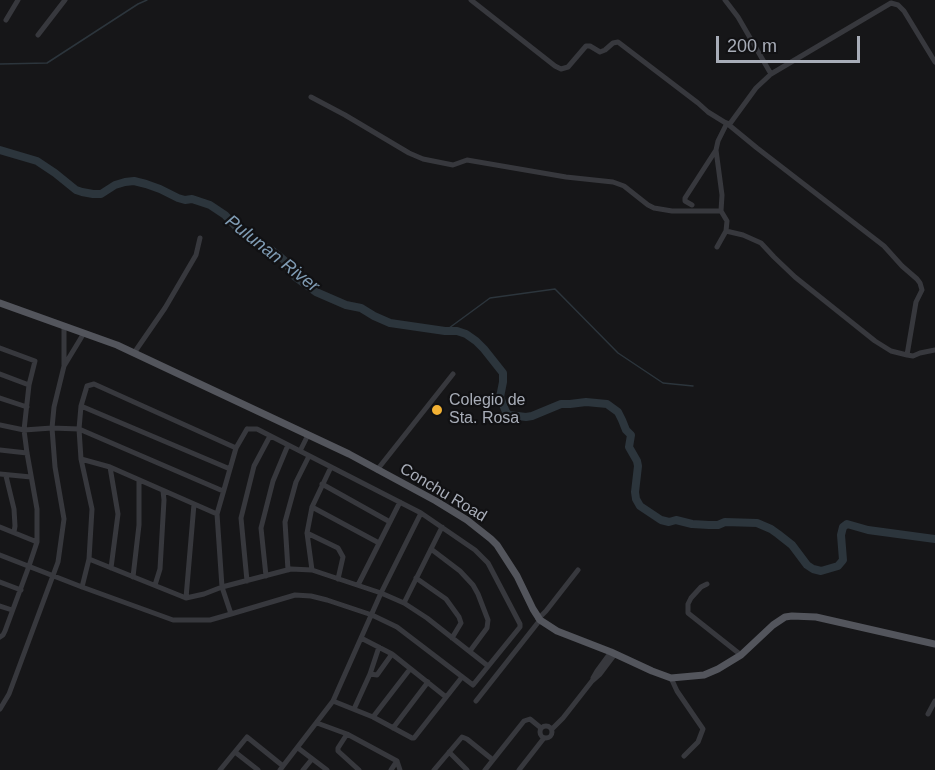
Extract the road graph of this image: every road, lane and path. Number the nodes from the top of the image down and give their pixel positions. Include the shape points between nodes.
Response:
1 (18, 0) edge
2 (65, 0) edge
3 (471, 0) edge
4 (725, 0) edge
5 (6, 20) dead end
6 (38, 35) dead end
7 (935, 62) edge
8 (771, 74) junction
9 (311, 98) dead end
10 (728, 124) junction
11 (716, 150) junction
12 (692, 205) dead end
13 (721, 211) junction
14 (726, 231) junction
15 (200, 238) dead end
16 (717, 247) dead end
17 (0, 303) edge
18 (64, 326) junction
19 (84, 333) junction
20 (0, 348) edge
21 (935, 350) edge
22 (134, 353) junction
23 (907, 355) junction
24 (64, 366) junction
25 (0, 374) edge
26 (453, 374) dead end
27 (29, 385) junction
28 (0, 398) edge
29 (81, 406) junction
30 (27, 407) junction
31 (0, 425) edge
32 (52, 428) junction
33 (79, 429) junction
34 (24, 430) junction
35 (308, 435) junction
36 (270, 436) junction
37 (288, 445) junction
38 (236, 448) junction
39 (0, 450) edge
40 (300, 451) junction
41 (27, 453) junction
42 (309, 456) junction
43 (81, 459) junction
44 (110, 467) junction
45 (331, 467) junction
46 (230, 469) junction
47 (378, 470) junction
48 (3, 475) edge
49 (31, 477) junction
50 (139, 480) junction
51 (322, 484) junction
52 (163, 491) junction
53 (224, 491) junction
54 (400, 502) junction
55 (194, 504) junction
56 (312, 507) junction
57 (421, 513) junction
58 (217, 514) junction
59 (390, 522) junction
60 (442, 526) junction
61 (0, 527) edge
62 (14, 532) junction
63 (307, 533) junction
64 (37, 542) junction
65 (379, 543) junction
66 (431, 549) junction
67 (0, 555) edge
68 (89, 560) junction
69 (29, 566) junction
70 (111, 568) junction
71 (288, 570) junction
72 (312, 570) junction
73 (578, 570) dead end
74 (54, 576) junction
75 (266, 576) junction
76 (133, 577) junction
77 (417, 578) junction
78 (338, 579) junction
79 (247, 581) junction
80 (0, 582) edge
81 (707, 584) dead end
82 (155, 585) junction
83 (358, 585) junction
84 (82, 587) junction
85 (222, 587) junction
86 (21, 590) junction
87 (381, 593) junction
88 (186, 598) junction
89 (404, 603) junction
90 (0, 606) edge
91 (12, 610) junction
92 (231, 614) junction
93 (372, 615) junction
94 (539, 619) junction
95 (0, 637) edge
96 (361, 638) junction
97 (452, 638) junction
98 (935, 644) edge
99 (379, 647) junction
100 (470, 651) junction
101 (613, 653) junction
102 (392, 654) junction
103 (741, 655) junction
104 (488, 666) junction
105 (410, 669) junction
106 (370, 674) junction
107 (462, 677) junction
108 (671, 678) junction
109 (428, 682) junction
110 (473, 685) junction
111 (483, 693) junction
112 (446, 697) junction
113 (476, 701) dead end
114 (935, 701) edge
115 (333, 702) junction
116 (0, 709) edge
117 (354, 709) junction
118 (928, 714) dead end
119 (373, 717) junction
120 (317, 723) junction
121 (393, 728) junction
122 (541, 728) junction
123 (552, 729) junction
124 (347, 734) junction
125 (544, 738) junction
126 (298, 748) junction
127 (235, 752) junction
128 (449, 752) junction
129 (684, 756) dead end
130 (312, 759) junction
131 (493, 760) junction
132 (397, 761) junction
133 (222, 767) edge
134 (282, 768) edge
135 (436, 769) edge
136 (231, 770) edge
137 (258, 770) edge
138 (303, 770) edge
139 (327, 770) edge
140 (359, 770) edge
141 (391, 770) edge
142 (400, 770) edge
143 (467, 770) edge
144 (485, 770) edge
145 (519, 770) edge

1 - 5 street
2 - 6 street
3 - 10 street via 561,69 586,46 602,51 618,42
4 - 8 street
7 - 8 street via 906,13 893,3
8 - 10 street
9 - 13 street via 423,159 453,165 467,160 613,182 654,208
10 - 11 street
10 - 23 street via 884,246 920,283 922,290 916,302
11 - 12 street via 684,199
11 - 13 street
13 - 14 street via 727,221
14 - 16 street
14 - 23 street via 761,243 803,284 875,341
15 - 22 street via 196,255
17 - 18 main road, Conchu Road
18 - 19 main road, Conchu Road
18 - 24 street
19 - 22 main road, Conchu Road
19 - 24 street
20 - 27 street via 35,361
21 - 23 street
22 - 35 main road, Conchu Road
24 - 32 street
25 - 27 street
26 - 47 street
27 - 30 street
28 - 30 street
29 - 33 street
29 - 38 street via 87,386 94,384
29 - 46 street
30 - 34 street
31 - 34 street
32 - 33 street
32 - 34 street
32 - 74 street via 64,519
33 - 43 street
33 - 53 street
34 - 41 street
35 - 40 street
35 - 47 main road, Conchu Road
36 - 37 street
36 - 38 street via 247,429
36 - 79 street via 254,466 241,518
37 - 40 street
37 - 75 street via 273,481 261,528
38 - 46 street
39 - 41 street
40 - 42 street
41 - 49 street
42 - 45 street
42 - 71 street via 296,482 285,522
43 - 44 street
43 - 68 street via 92,509
44 - 50 street
44 - 70 street via 118,514
45 - 51 street
45 - 54 street
46 - 53 street
47 - 94 main road, Conchu Road via 467,520 491,539 503,553
48 - 49 street
48 - 62 street via 14,509
49 - 64 street via 37,509
50 - 52 street
50 - 76 street
51 - 56 street
51 - 59 street
52 - 55 street
52 - 82 street via 160,569
53 - 58 street
54 - 57 street
54 - 59 street
55 - 58 street
55 - 88 street
56 - 63 street
56 - 65 street
57 - 60 street
57 - 87 street
58 - 85 street
59 - 65 street
60 - 66 street
60 - 104 street via 488,563 520,622
61 - 62 street
62 - 64 street
63 - 72 street
63 - 78 street via 338,548 344,557
64 - 69 street
65 - 83 street
66 - 77 street
66 - 100 street via 473,585 488,620 487,628
67 - 69 street
68 - 70 street
68 - 84 street
69 - 74 street
69 - 86 street
70 - 76 street
71 - 72 street
71 - 75 street
72 - 78 street
73 - 94 street
74 - 84 street
74 - 116 street
75 - 79 street
76 - 82 street
77 - 89 street
77 - 97 street via 446,599 459,617 461,623
78 - 83 street
79 - 85 street
80 - 86 street
81 - 103 street via 691,598 688,613
82 - 88 street
83 - 87 street
84 - 92 street via 173,620 210,620
85 - 88 street
85 - 92 street
86 - 91 street
87 - 89 street
87 - 93 street
89 - 97 street
90 - 91 street
91 - 95 street
92 - 93 street via 295,595 327,600
93 - 96 street
93 - 107 street via 398,627
94 - 101 main road via 557,631
94 - 111 street
96 - 99 street
96 - 115 street
97 - 100 street
98 - 103 main road via 816,617 792,616 773,625
99 - 102 street
99 - 106 street
100 - 104 street
101 - 108 main road
101 - 123 street via 600,674
102 - 105 street
102 - 106 street via 377,675
103 - 108 main road via 704,675
104 - 110 street
105 - 109 street
105 - 119 street
106 - 117 street
107 - 110 street
107 - 112 street
108 - 129 street via 703,729 698,742
109 - 112 street
109 - 121 street
110 - 111 street
111 - 113 street
112 - 121 street via 414,738
114 - 118 street
115 - 117 street
115 - 120 street
117 - 119 street
119 - 121 street
120 - 124 street
120 - 126 street
122 - 123 street
122 - 125 street
122 - 131 street via 530,719 524,721
123 - 125 street via 550,736
124 - 132 street
124 - 140 street via 338,751
125 - 145 street
126 - 130 street
126 - 134 street
127 - 133 street
127 - 134 street via 247,737
127 - 137 street
128 - 131 street via 462,737
128 - 135 street
128 - 143 street
130 - 138 street
130 - 139 street
131 - 144 street
132 - 141 street
132 - 142 street
133 - 136 street

